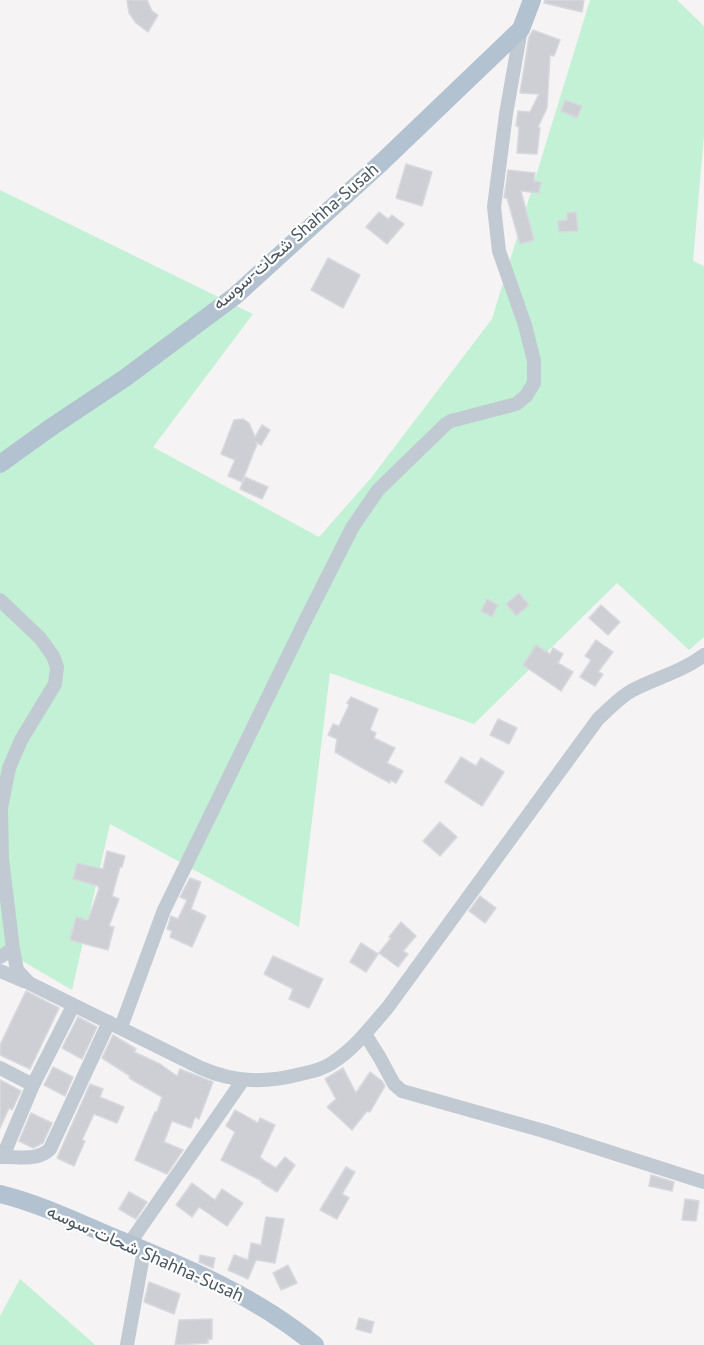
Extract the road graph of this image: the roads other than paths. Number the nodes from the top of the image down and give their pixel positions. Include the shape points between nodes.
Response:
1 (532, 0) edge
2 (521, 29) junction
3 (0, 464) edge
4 (0, 600) edge
5 (704, 655) edge
6 (13, 949) junction
7 (0, 957) edge
8 (0, 971) edge
9 (29, 983) junction
10 (73, 1005) junction
11 (115, 1024) junction
12 (365, 1034) junction
13 (0, 1068) edge
14 (243, 1080) junction
15 (33, 1086) junction
16 (1, 1157) edge
17 (704, 1182) edge
18 (0, 1194) edge
19 (137, 1247) junction
20 (127, 1345) edge
21 (315, 1345) edge

1 - 2 main road, شحات-سوسه Shahha-Susah
2 - 3 main road, شحات-سوسه Shahha-Susah via 235,296
2 - 11 street via 494,207 499,251 525,325 534,361 534,383 516,404 446,424 366,505 164,910
4 - 6 street via 40,638 57,667 55,684 9,768 1,808 2,858
5 - 12 street via 631,692 598,720
6 - 7 street
6 - 9 street via 17,970
8 - 9 street
9 - 10 street
10 - 11 street
10 - 15 street
11 - 14 street via 216,1075
11 - 16 street via 50,1149 33,1158
12 - 14 street via 331,1064 284,1078
12 - 17 street via 402,1091
13 - 15 street
14 - 19 street
15 - 16 street
18 - 19 main road, شحات-سوسه Shahha-Susah
19 - 20 street
19 - 21 main road, شحات-سوسه Shahha-Susah via 228,1288 290,1325

